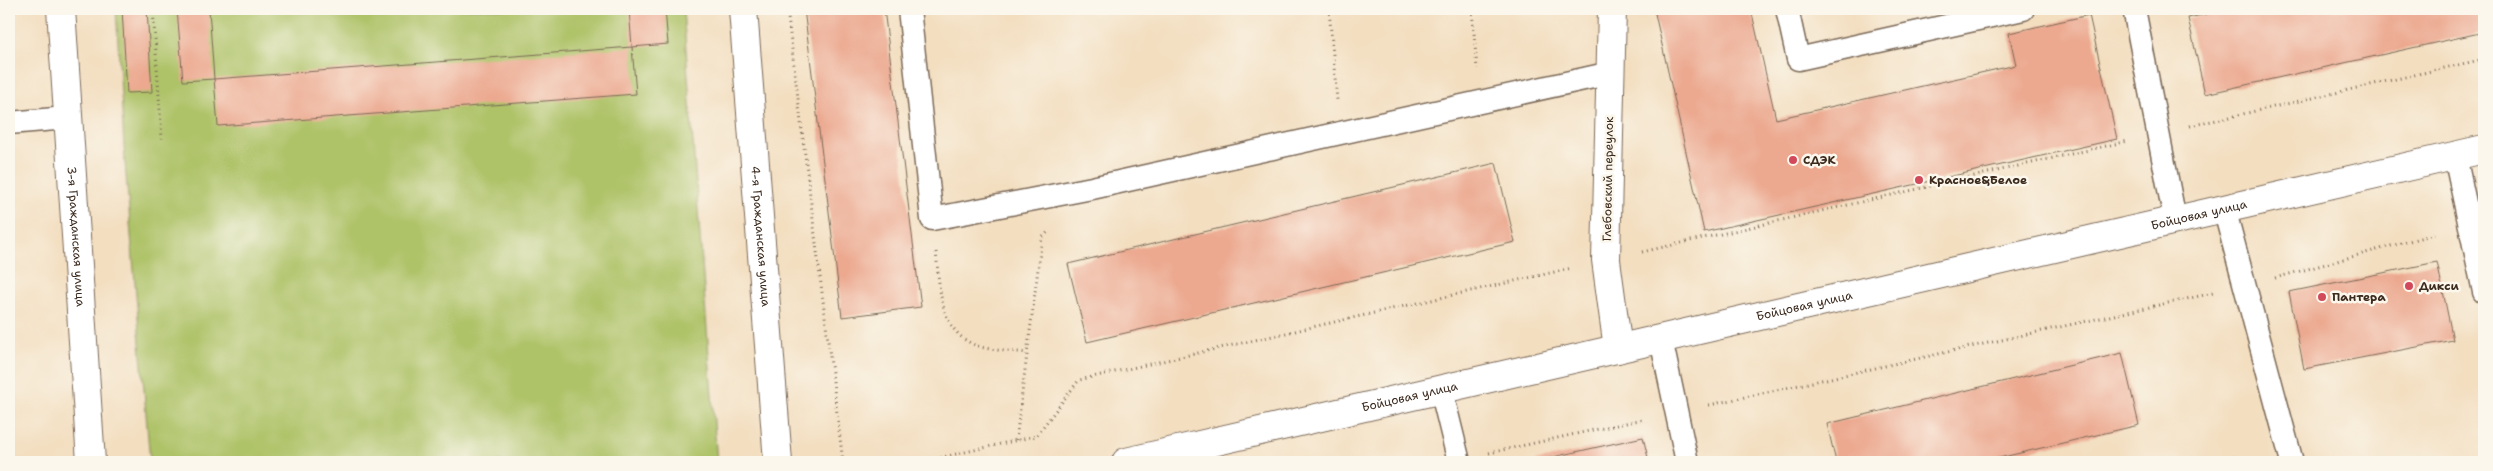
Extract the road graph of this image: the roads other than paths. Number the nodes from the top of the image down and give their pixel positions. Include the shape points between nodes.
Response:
1 (61, 9) edge
2 (743, 9) edge
3 (909, 9) edge
4 (1612, 9) edge
5 (1787, 9) edge
6 (2023, 9) edge
7 (2134, 9) edge
8 (1611, 73) junction
9 (67, 118) junction
10 (9, 123) edge
11 (2484, 149) edge
12 (2455, 156) junction
13 (2224, 208) junction
14 (2175, 220) junction
15 (2484, 292) edge
16 (1661, 339) junction
17 (1618, 349) junction
18 (1441, 389) junction
19 (1459, 461) edge
20 (90, 462) edge
21 (778, 462) edge
22 (1126, 462) edge
23 (1687, 462) edge
24 (2292, 462) edge

1 - 9 street, 3-я Гражданская улица
2 - 21 street, 4-я Гражданская улица
3 - 8 lane via 932,219 1092,188
4 - 8 street, Глебовский переулок
5 - 6 lane via 1798,59
7 - 14 lane
8 - 17 street, Глебовский переулок via 1606,260
9 - 10 lane
9 - 20 street, 3-я Гражданская улица
11 - 12 street, Бойцовая улица
12 - 13 street, Бойцовая улица
12 - 15 lane
13 - 14 street, Бойцовая улица
13 - 24 lane
14 - 16 street, Бойцовая улица
16 - 17 street, Бойцовая улица
16 - 23 lane
17 - 18 street, Бойцовая улица
18 - 19 lane
18 - 22 street, Бойцовая улица

